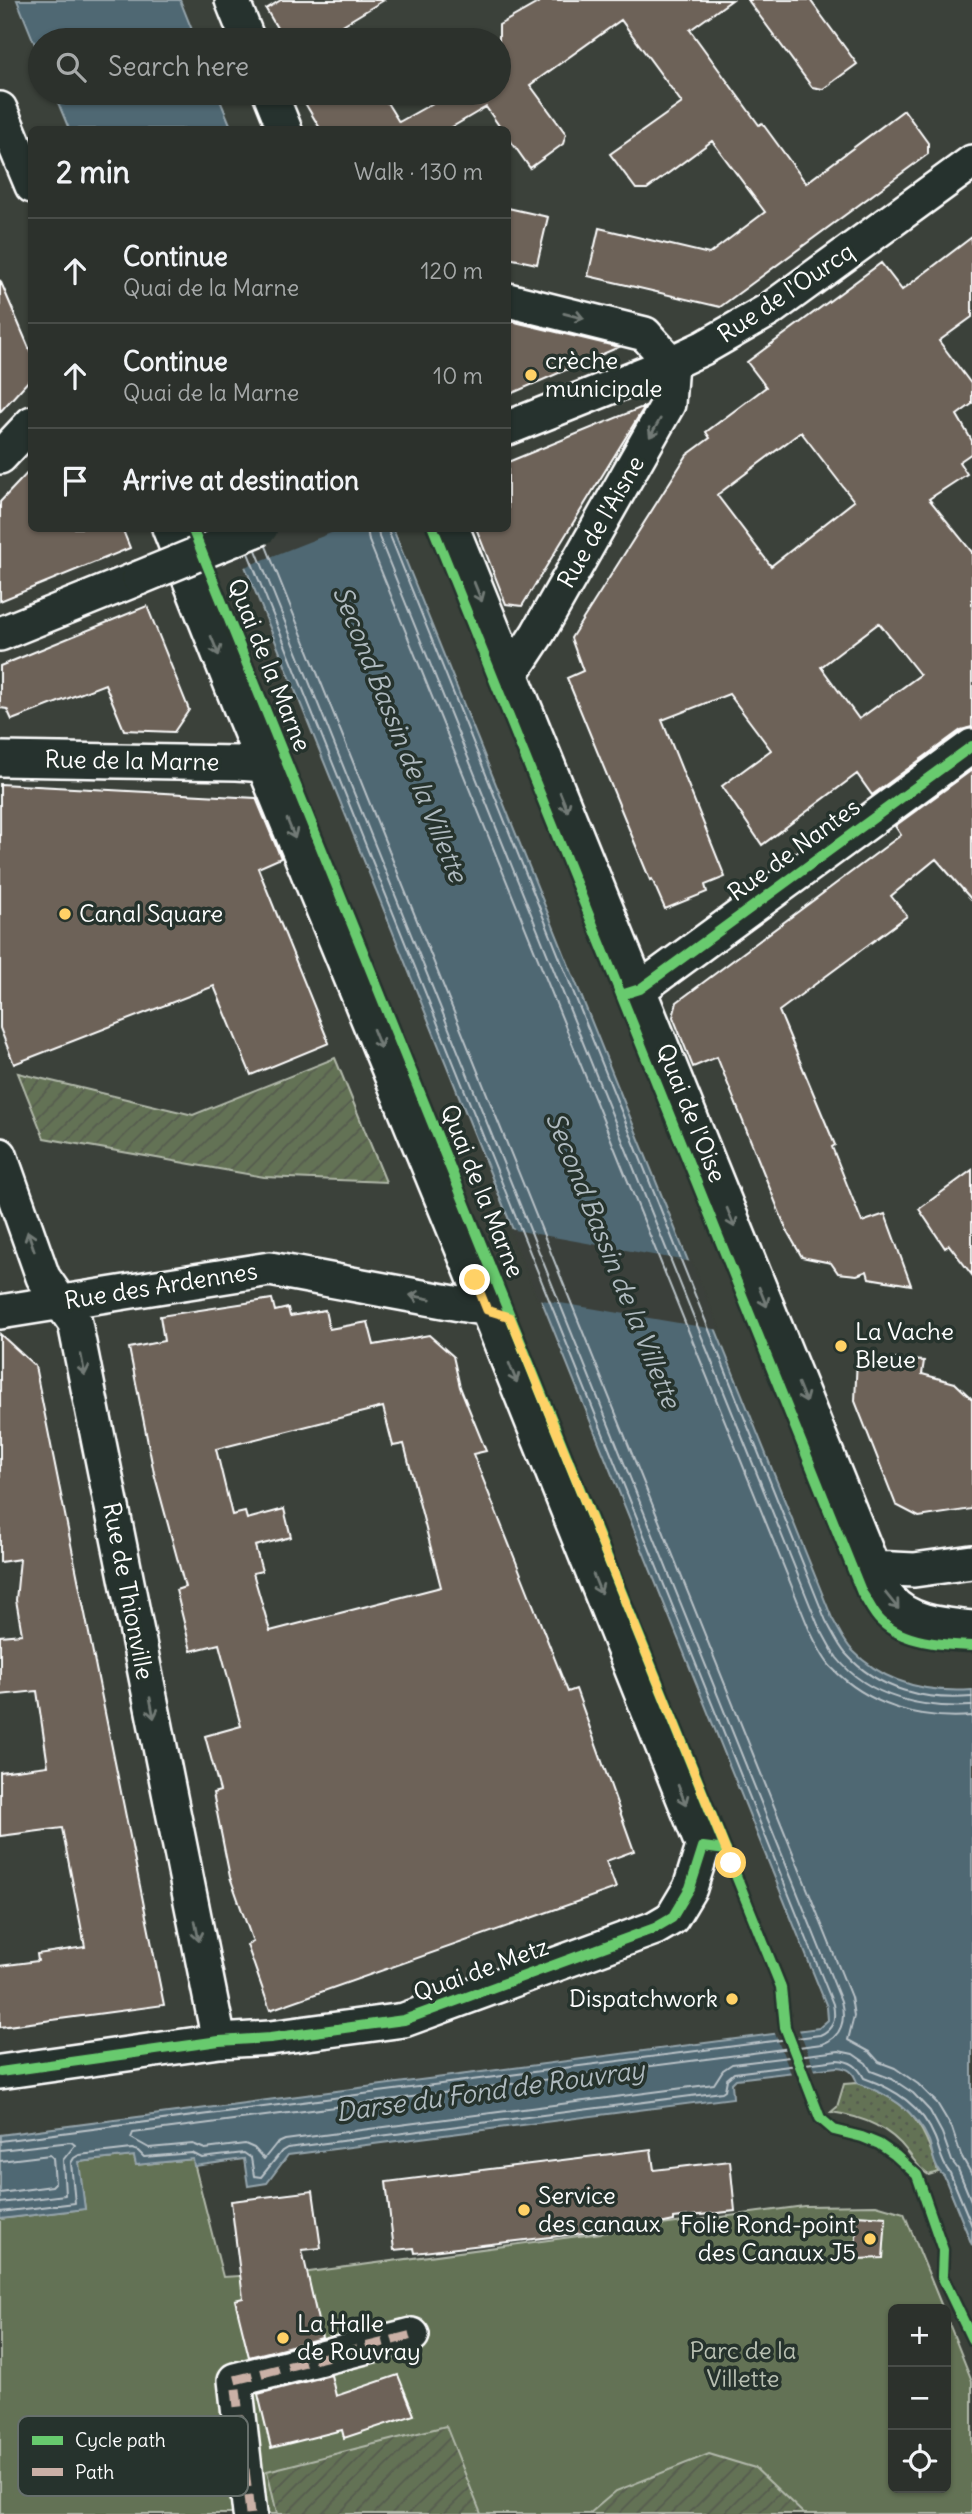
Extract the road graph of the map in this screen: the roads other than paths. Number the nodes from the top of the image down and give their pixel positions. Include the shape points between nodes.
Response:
1 (232, 0) edge
2 (243, 28) edge
3 (275, 105) edge
4 (0, 109) edge
5 (283, 126) edge
6 (972, 162) edge
7 (28, 176) edge
8 (511, 301) edge
9 (671, 363) junction
10 (511, 427) edge
11 (28, 428) edge
12 (0, 457) edge
13 (171, 532) edge
14 (251, 532) edge
15 (454, 532) edge
16 (0, 634) edge
17 (511, 674) junction
18 (972, 746) edge
19 (0, 759) edge
20 (265, 765) junction
21 (640, 989) junction
22 (0, 1155) edge
23 (60, 1302) junction
24 (487, 1310) junction
25 (0, 1312) edge
26 (972, 1562) edge
27 (873, 1568) junction
28 (972, 1628) edge
29 (703, 1847) joint
30 (219, 2041) junction
31 (0, 2072) edge
32 (412, 2335) dead end
33 (240, 2416) edge
34 (248, 2495) edge
35 (250, 2514) edge

1 - 2 street
3 - 5 street
4 - 7 street
6 - 9 street, Rue de l'Ourcq via 769,310
8 -> 9 street via 645,334
9 - 10 street, Rue de l'Ourcq
9 -> 17 street, Rue de l'Aisne via 668,404
11 - 12 street
13 -> 20 street, Quai de la Marne
14 - 16 street, bridge
15 -> 17 street, Quai de l'Oise
17 -> 21 street, Quai de l'Oise
18 - 21 street, Rue de Nantes
19 - 20 street, Rue de la Marne
20 -> 24 street, Quai de la Marne
21 -> 27 street, Quai de l'Oise
23 -> 22 street, Rue de Thionville via 43,1277
24 -> 23 street, Rue des Ardennes via 270,1269
23 - 25 street, Rue des Ardennes
23 -> 30 street, Rue de Thionville via 75,1323
24 -> 29 street, Quai de la Marne
26 - 27 street via 914,1570
27 -> 28 street, Quai de l'Oise via 887,1597 902,1612 938,1624
29 - 30 street, Quai de Metz via 684,1898 672,1918 655,1928 404,2020
30 - 31 street, Quai de Metz
32 - 33 street via 236,2380
34 - 35 street

